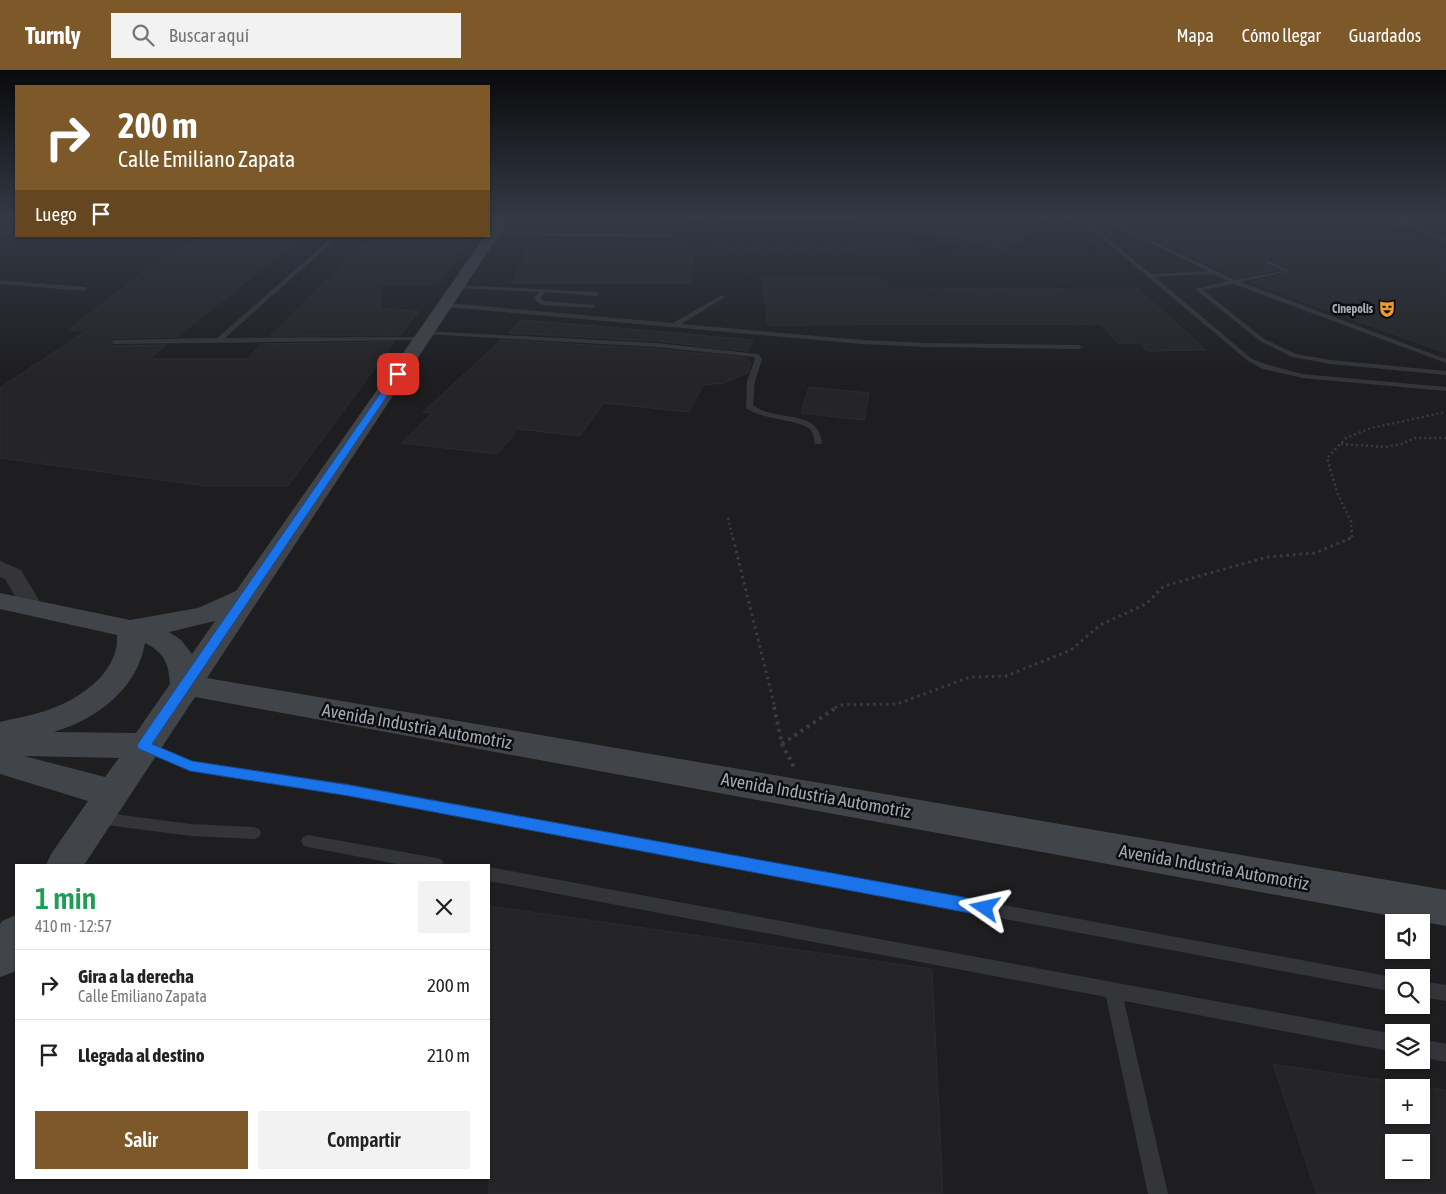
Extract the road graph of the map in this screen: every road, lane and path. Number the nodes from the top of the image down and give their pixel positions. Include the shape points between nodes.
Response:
1 (297, 270) edge
2 (469, 270) edge
3 (747, 270) edge
4 (1143, 270) edge
5 (1209, 270) edge
6 (1288, 270) edge
7 (1214, 273) junction
8 (1150, 276) junction
9 (750, 277) dead end
10 (1232, 281) junction
11 (0, 282) edge
12 (85, 290) dead end
13 (543, 290) junction
14 (596, 294) dead end
15 (452, 296) junction
16 (722, 297) dead end
17 (594, 306) dead end
18 (674, 325) junction
19 (424, 336) junction
20 (219, 340) junction
21 (114, 342) dead end
22 (1079, 347) dead end
23 (1446, 361) edge
24 (1446, 373) edge
25 (1446, 389) edge
26 (1446, 412) edge
27 (1446, 438) edge
28 (818, 442) dead end
29 (1340, 444) junction
30 (728, 518) dead end
31 (0, 568) edge
32 (247, 596) junction
33 (0, 601) edge
34 (32, 607) junction
35 (130, 629) junction
36 (185, 685) junction
37 (0, 734) edge
38 (0, 743) edge
39 (782, 744) junction
40 (144, 746) junction
41 (0, 760) edge
42 (808, 794) junction
43 (103, 808) junction
44 (254, 832) dead end
45 (308, 842) dead end
46 (65, 864) edge
47 (431, 864) edge
48 (490, 874) edge
49 (1446, 908) edge
50 (15, 936) edge
51 (0, 958) edge
52 (1385, 982) edge
53 (1113, 990) junction
54 (1430, 990) edge
55 (1446, 993) edge
56 (1385, 1041) edge
57 (1430, 1050) edge
58 (1446, 1053) edge
59 (1158, 1194) edge

1 - 20 lane
2 - 15 main road
3 - 9 path
4 - 8 lane
5 - 7 lane
6 - 10 lane
7 - 8 lane
7 - 10 lane
8 - 25 lane via 1228,344 1266,367 1302,376
10 - 23 lane
10 - 24 lane via 1198,288 1262,340 1294,356
11 - 12 lane
13 - 14 lane
13 - 15 lane
13 - 17 lane via 537,299 539,302
15 - 18 lane
15 - 19 main road
16 - 18 lane
18 - 22 lane via 871,343
19 - 20 lane
19 - 28 lane via 656,345 756,355 759,359 751,381 748,406 766,416 804,422 815,428
19 - 32 main road
20 - 21 lane
26 - 29 path via 1371,428 1346,438
27 - 29 path via 1414,438 1385,447
29 - 39 path via 1327,458 1337,492 1351,522 1352,538 1315,553 1267,557 1164,586 1146,604 1100,625 1071,650 1006,676 970,677 897,704 840,705
30 - 39 path
31 - 34 street via 13,575
32 - 35 main road via 235,604 206,614
32 - 36 main road
33 - 34 main road
34 - 35 main road
35 - 36 main road via 164,641 176,652 184,664
35 - 37 main road via 132,651 103,691 66,716
36 - 40 main road
36 - 42 main road, Avenida Industria Automotriz
38 - 40 main road
39 - 42 path
40 - 43 main road
40 - 52 lane via 190,766 349,790
41 - 43 main road via 94,787
42 - 49 main road, Avenida Industria Automotriz
43 - 44 lane via 192,830
43 - 46 main road
45 - 47 lane
48 - 53 lane
50 - 51 main road
53 - 56 lane
53 - 59 lane
54 - 55 lane
57 - 58 lane

